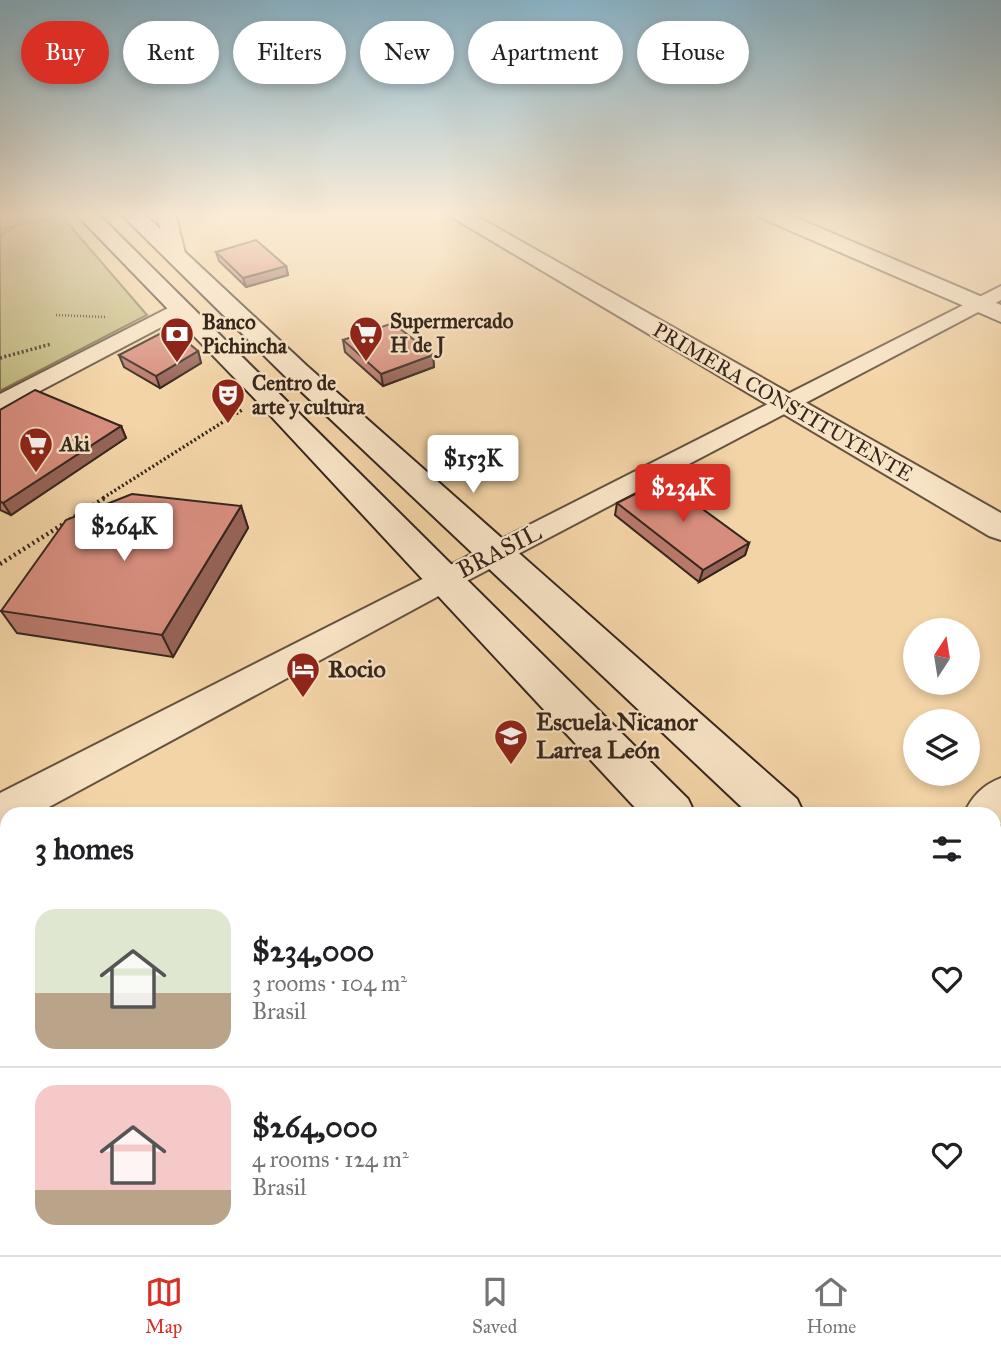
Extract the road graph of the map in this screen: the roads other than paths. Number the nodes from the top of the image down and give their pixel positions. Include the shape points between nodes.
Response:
1 (138, 272) edge
2 (192, 272) edge
3 (556, 272) edge
4 (914, 272) edge
5 (993, 303) edge
6 (180, 308) junction
7 (0, 404) edge
8 (786, 404) junction
9 (1001, 528) edge
10 (495, 553) junction
11 (446, 578) junction
12 (11, 807) edge
13 (665, 807) edge
14 (773, 807) edge

1 - 6 main road
2 - 10 main road
3 - 8 main road, PRIMERA CONSTITUYENTE
4 - 5 main road
5 - 8 street, BRASIL
6 - 7 street
6 - 11 main road
8 - 9 main road, PRIMERA CONSTITUYENTE
8 - 10 street, BRASIL
10 - 11 street, BRASIL
10 - 14 main road
11 - 12 street, BRASIL
11 - 13 main road

